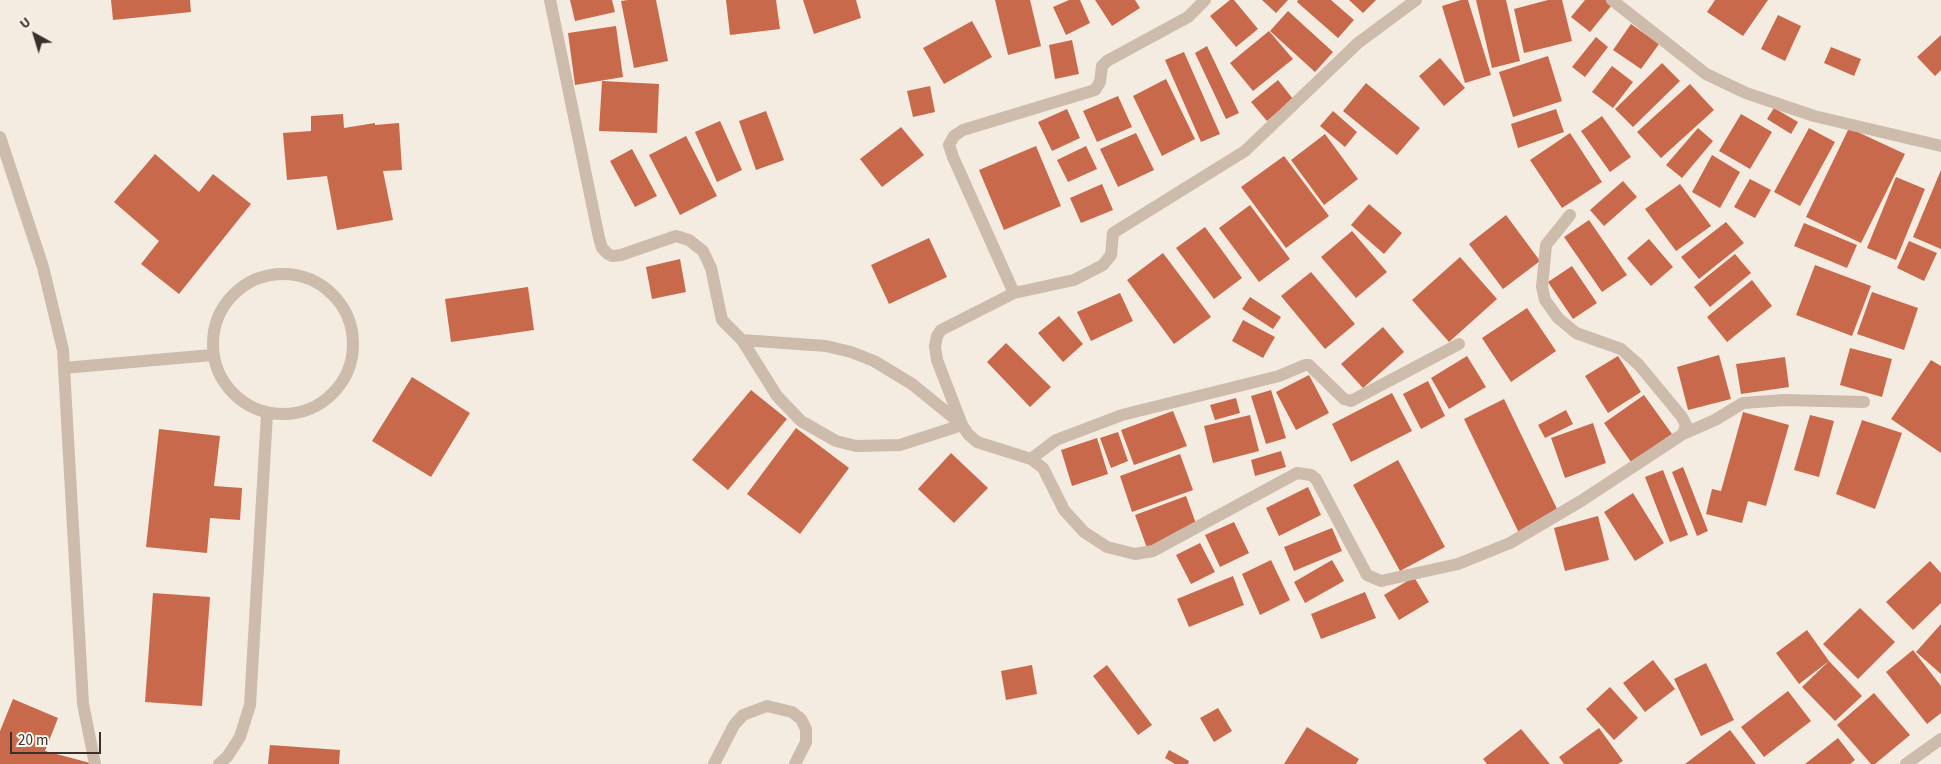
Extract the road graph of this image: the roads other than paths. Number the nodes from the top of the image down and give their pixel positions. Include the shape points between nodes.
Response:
1 (550, 0) edge
2 (1205, 0) edge
3 (1416, 0) edge
4 (1612, 0) edge
5 (0, 137) edge
6 (1941, 146) edge
7 (1570, 215) dead end
8 (1014, 293) junction
9 (742, 340) junction
10 (1459, 344) dead end
11 (212, 355) junction
12 (64, 368) junction
13 (1864, 402) dead end
14 (267, 414) junction
15 (962, 425) junction
16 (1683, 434) junction
17 (1031, 459) junction
18 (1941, 739) edge
19 (95, 764) edge
20 (219, 764) edge
21 (714, 764) edge
22 (795, 764) edge
23 (1906, 764) edge

1 - 9 street via 602,248 612,256 621,255 676,236 697,244 711,268 722,320
2 - 8 street via 1188,17 1107,61 1102,66 1100,82 1095,90 963,130 954,136 949,144 953,157
3 - 8 street via 1358,43 1245,151 1113,233 1111,255 1104,265 1074,280
4 - 6 street via 1706,74 1746,93 1814,116
5 - 12 street via 43,267 63,350
7 - 16 street via 1546,245 1542,286 1545,300 1558,318 1576,333 1621,349 1639,365 1682,417 1686,425
8 - 15 street via 948,325 937,336 937,360
9 - 15 street via 826,346 851,352 874,361 912,384
9 - 15 street via 777,396 801,421 836,441 856,446 900,445
10 - 17 street via 1351,401 1344,399 1306,365 1279,376 1122,414 1056,440
11 - 12 street
11 - 14 street via 230,393
11 - 14 street via 216,319 237,290 270,275 305,276 335,296 352,328 352,363 334,394 303,413
12 - 19 street via 82,704
13 - 16 street via 1785,400 1743,403
14 - 20 street via 250,705 240,737
15 - 17 street via 977,442
16 - 17 street via 1581,501 1510,542 1458,564 1381,581 1367,575 1316,479 1310,475 1297,473 1153,550 1135,554 1107,547 1084,532 1064,510 1043,468
18 - 23 street
21 - 22 street via 734,724 743,715 767,706 792,712 803,724 806,742

